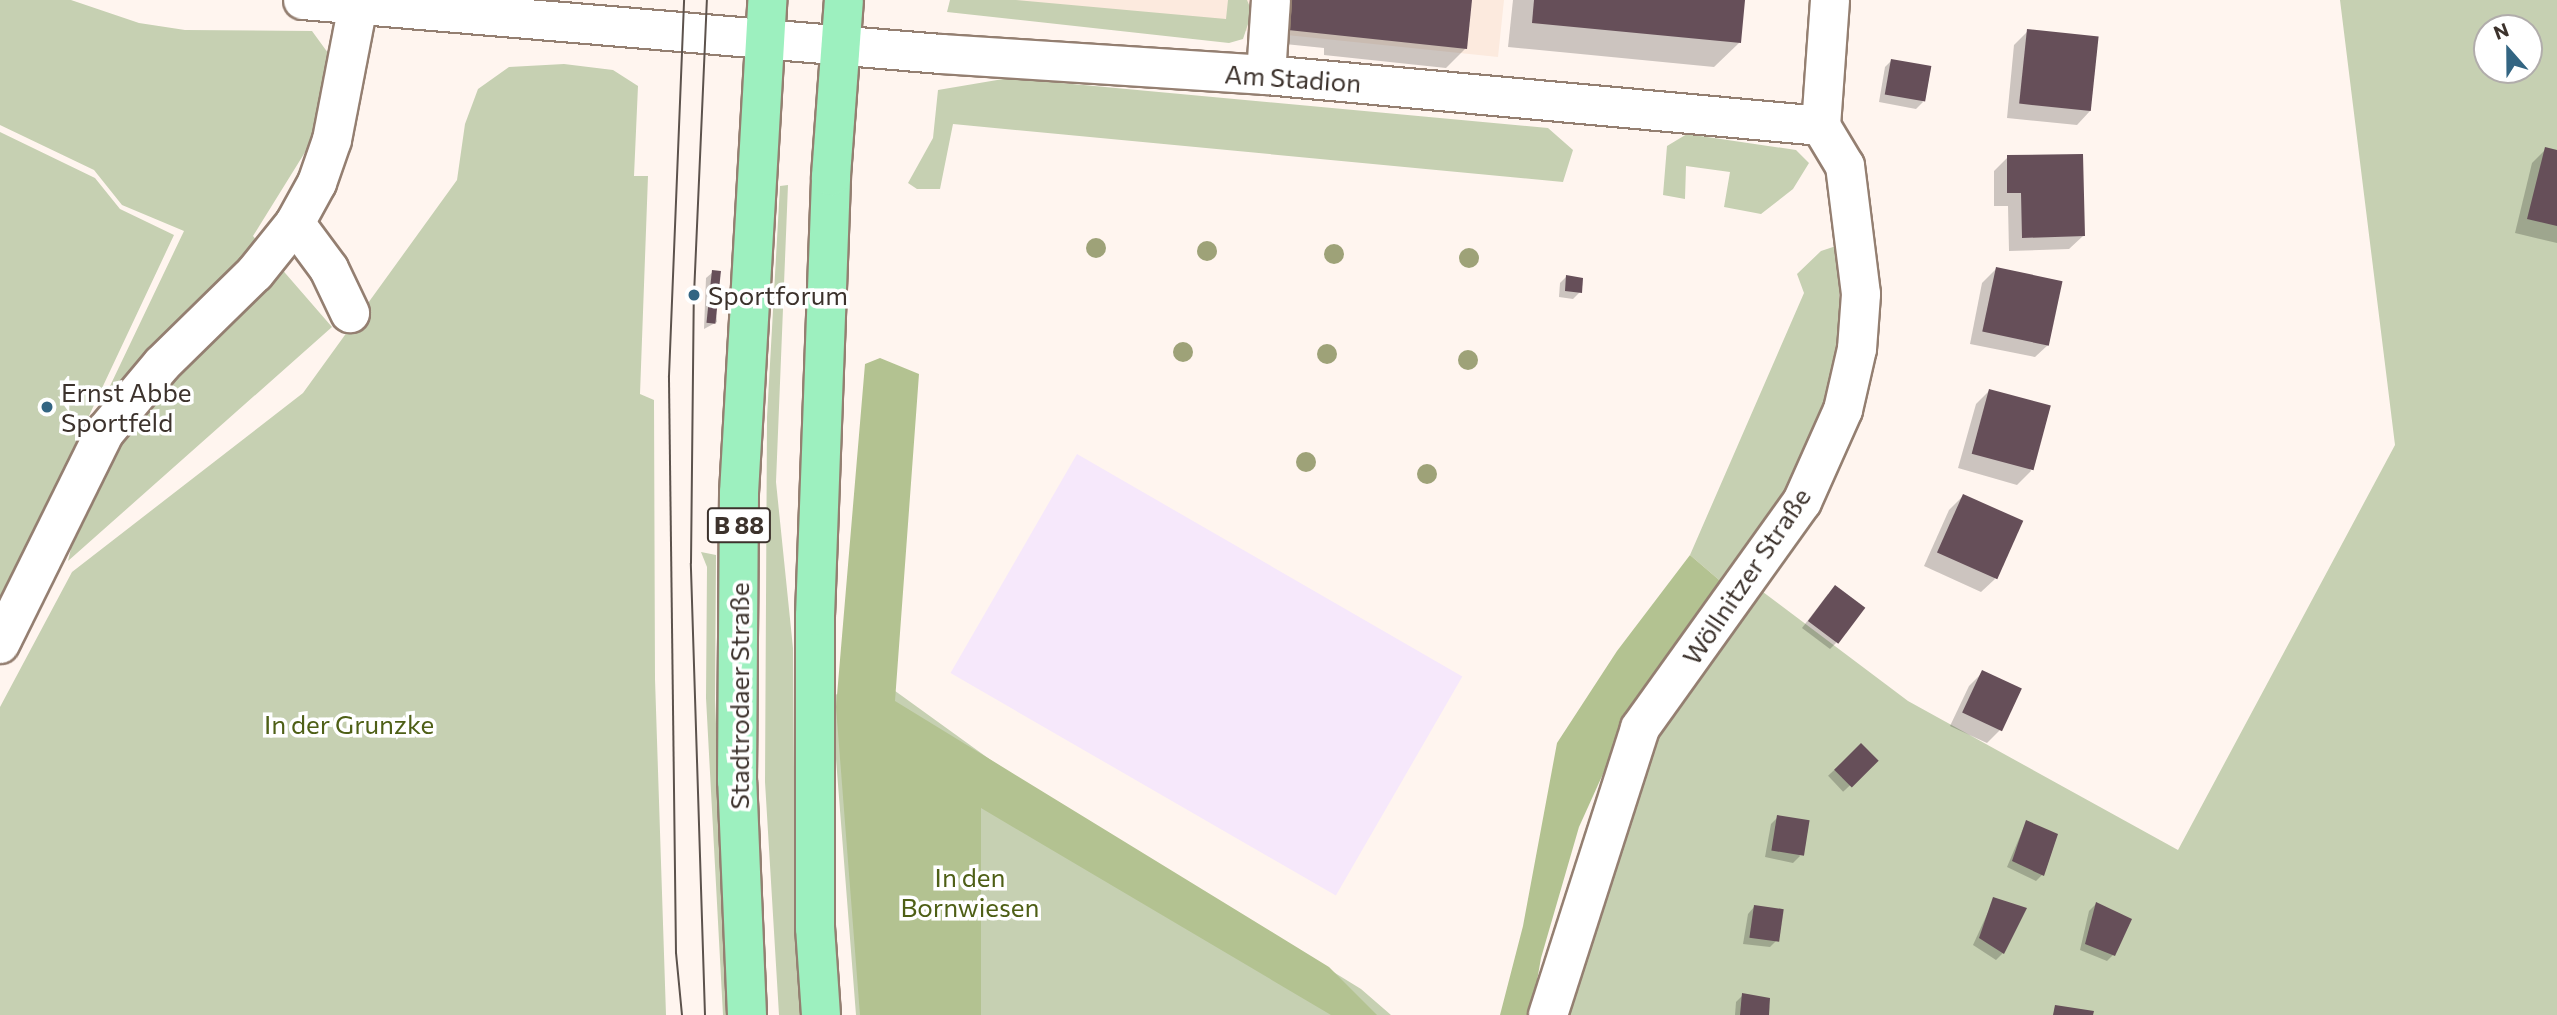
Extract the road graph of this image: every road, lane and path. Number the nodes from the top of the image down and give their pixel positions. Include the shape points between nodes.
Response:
1 (303, 0) edge
2 (845, 0) edge
3 (1272, 0) edge
4 (1829, 0) edge
5 (359, 2) edge
6 (765, 18) edge
7 (841, 44) junction
8 (1266, 75) junction
9 (1821, 126) junction
10 (295, 223) junction
11 (350, 313) dead end
12 (0, 644) edge
13 (747, 1015) edge
14 (821, 1015) edge
15 (1548, 1015) edge

1 - 5 street, Am Stadion
2 - 7 main road
3 - 8 street
4 - 9 street
5 - 6 street, Am Stadion
5 - 10 street via 332,140 317,183
6 - 7 street, Am Stadion
6 - 13 main road, Stadtrodaer Straße / B 88 via 739,492 737,781
7 - 8 street, Am Stadion
7 - 14 main road via 827,266 816,616 815,928
8 - 9 street, Am Stadion
9 - 15 street, Wöllnitzer Straße via 1845,166 1861,294 1857,349 1843,410 1802,502 1640,728
10 - 11 street via 329,270
10 - 12 street via 255,274 162,364 105,432

